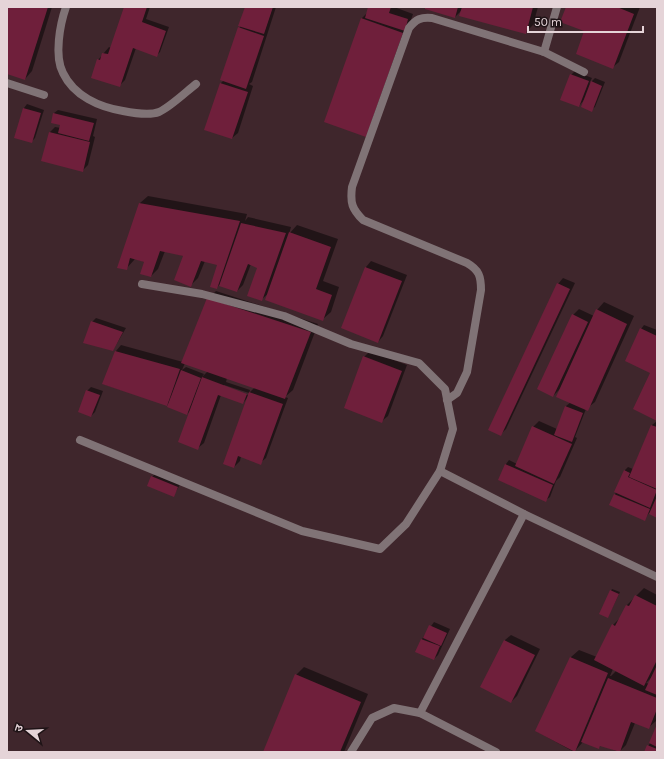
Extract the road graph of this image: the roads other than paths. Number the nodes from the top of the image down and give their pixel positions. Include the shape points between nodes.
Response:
1 (66, 7) edge
2 (557, 7) edge
3 (544, 52) junction
4 (584, 72) dead end
5 (7, 83) edge
6 (196, 84) dead end
7 (44, 95) dead end
8 (142, 284) dead end
9 (447, 400) junction
10 (80, 440) dead end
11 (440, 471) junction
12 (524, 514) junction
13 (657, 577) edge
14 (420, 713) junction
15 (351, 752) edge
16 (496, 752) edge

1 - 6 street via 61,22 59,51 62,73 75,90 92,102 112,110 136,114 159,112
2 - 3 street
3 - 4 street
3 - 9 street via 432,18 423,17 415,20 409,28 352,187 350,202 354,211 364,220 467,263 476,268 481,278 467,372 457,393
5 - 7 street
8 - 9 street via 202,294 284,316 351,344 419,363 445,389
9 - 11 street via 453,429
10 - 11 street via 302,531 380,549 406,524
11 - 12 street
12 - 13 street
12 - 14 street
14 - 15 street via 394,708 372,718
14 - 16 street

